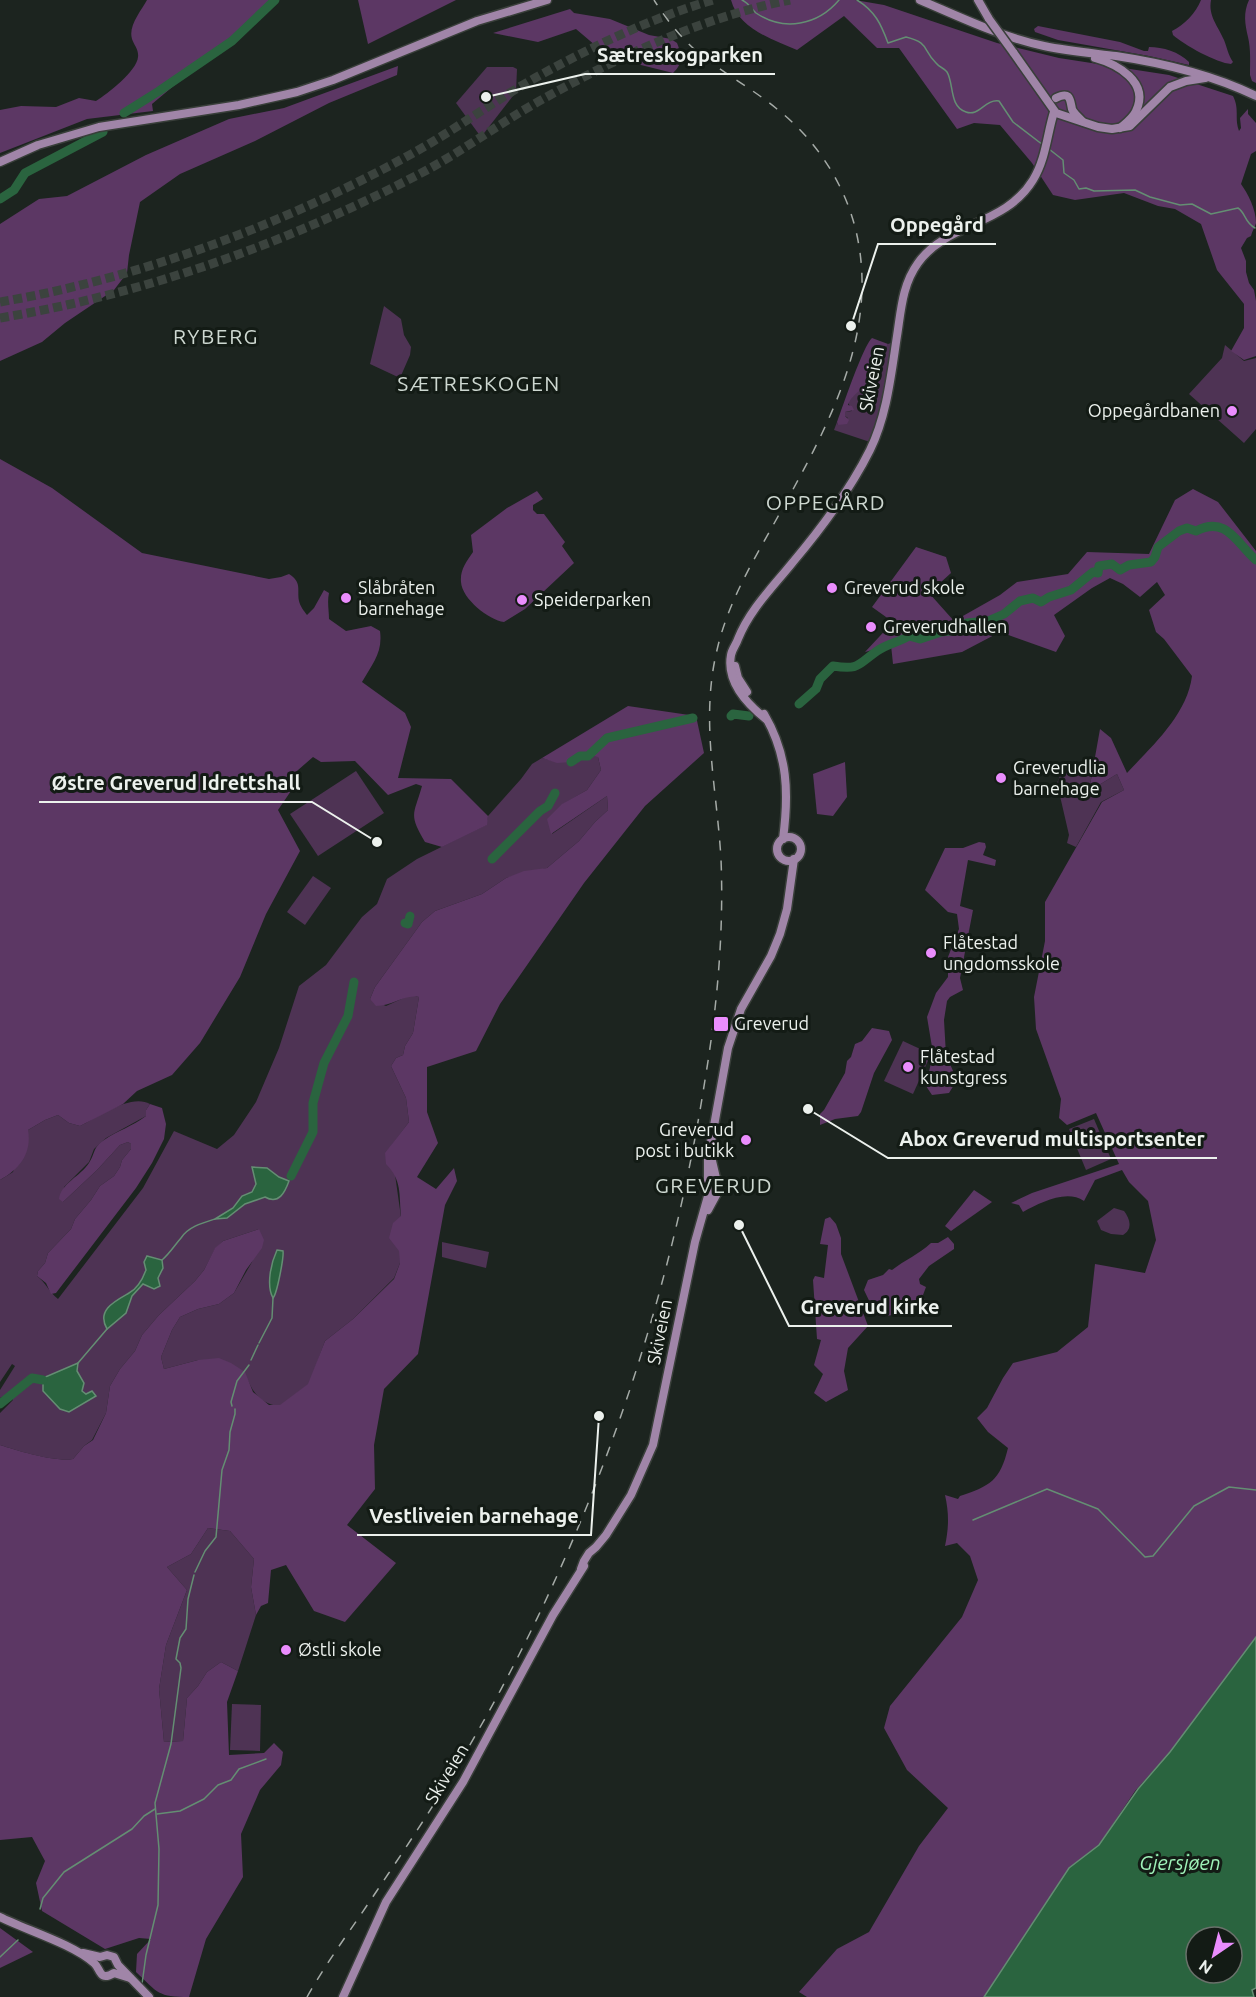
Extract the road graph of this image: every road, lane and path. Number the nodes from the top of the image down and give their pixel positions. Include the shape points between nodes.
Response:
1 (547, 0) edge
2 (920, 0) edge
3 (978, 0) edge
4 (1075, 52) junction
5 (1211, 78) junction
6 (1256, 96) edge
7 (1060, 109) junction
8 (1120, 128) junction
9 (0, 162) edge
10 (787, 838) junction
11 (790, 860) junction
12 (712, 1179) junction
13 (713, 1192) junction
14 (0, 1917) edge
15 (98, 1961) junction
16 (116, 1969) junction
17 (149, 1997) edge
18 (343, 1997) edge

1 - 9 main road via 477,21 297,92 91,129
2 - 4 main road via 1018,39
3 - 7 main road, bridge via 1041,92
4 - 5 main road via 1152,63
4 - 8 main road via 1118,66 1134,81 1138,105 1135,114
5 - 6 main road
5 - 8 main road via 1170,87 1135,123
7 - 8 main road via 1084,123
7 - 10 main road, Skiveien via 1029,188 1010,207 938,243 918,263 904,291 885,405 867,456 801,552 750,613 737,642 734,665 738,678 776,737 784,763
10 - 11 main road via 778,844 777,850
10 - 11 main road via 799,842 801,849
11 - 12 main road via 787,909 780,934 730,1039 710,1152
12 - 13 main road via 707,1187
12 - 13 main road via 721,1184 721,1189
13 - 18 main road, Skiveien via 702,1217 651,1450 631,1495 584,1561 463,1782 386,1902
14 - 15 main road
15 - 16 main road via 107,1954 112,1956
15 - 16 main road via 103,1975
16 - 17 main road

